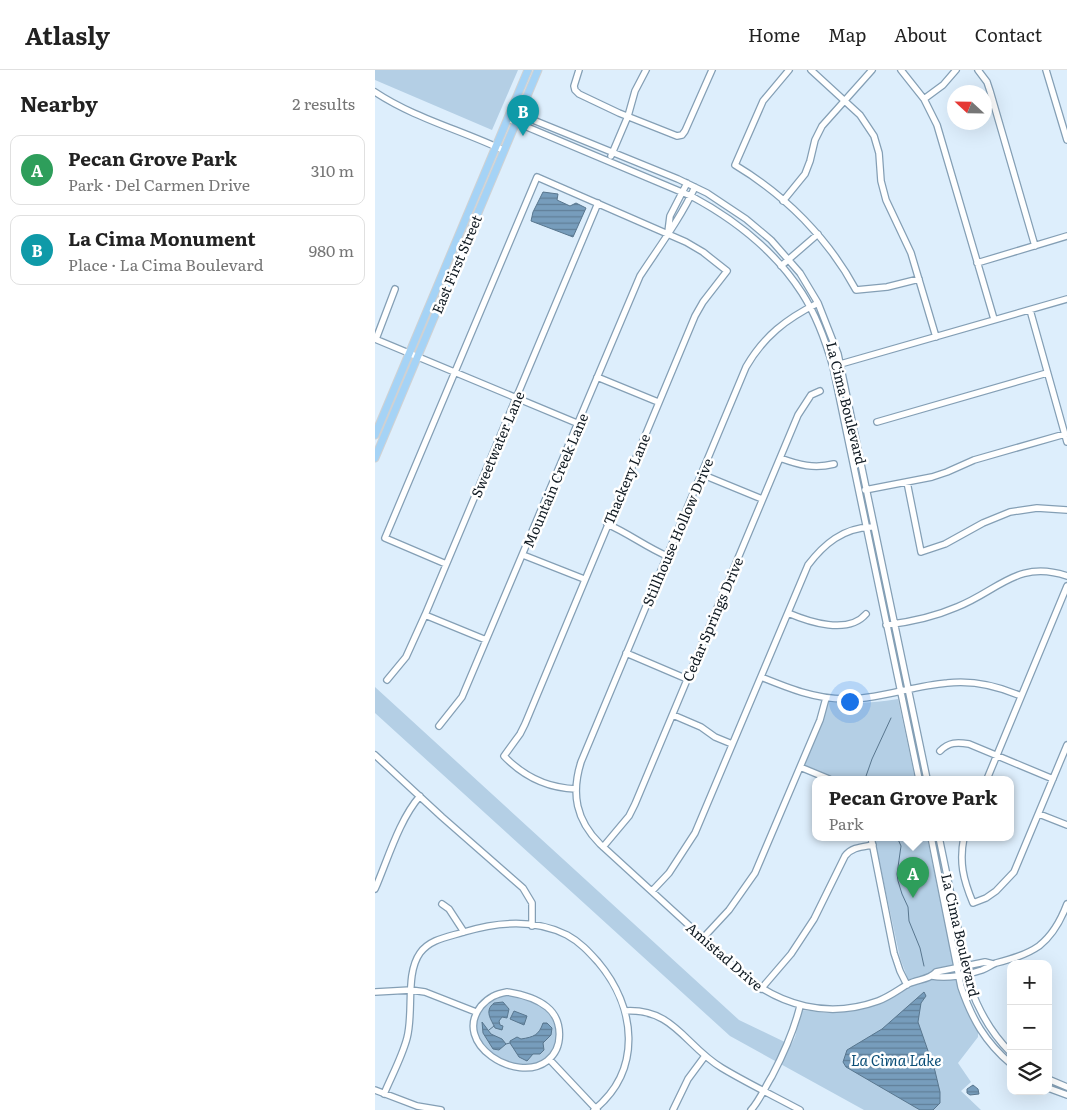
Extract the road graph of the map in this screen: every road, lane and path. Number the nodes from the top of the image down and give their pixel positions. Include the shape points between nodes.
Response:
1 (528, 70) edge
2 (538, 70) edge
3 (579, 70) edge
4 (646, 70) edge
5 (712, 70) edge
6 (789, 70) edge
7 (811, 70) edge
8 (872, 70) edge
9 (901, 70) edge
10 (956, 70) edge
11 (978, 70) edge
12 (1046, 70) edge
13 (375, 92) edge
14 (924, 99) junction
15 (844, 100) junction
16 (511, 111) junction
17 (519, 114) junction
18 (628, 117) junction
19 (507, 119) junction
20 (516, 122) junction
21 (1067, 140) edge
22 (495, 146) junction
23 (503, 150) junction
24 (612, 153) junction
25 (609, 160) junction
26 (687, 183) junction
27 (695, 187) junction
28 (682, 192) junction
29 (691, 196) junction
30 (783, 200) junction
31 (598, 203) junction
32 (668, 233) junction
33 (819, 234) junction
34 (1067, 236) edge
35 (1035, 246) junction
36 (787, 260) junction
37 (977, 263) junction
38 (781, 266) junction
39 (919, 279) junction
40 (395, 289) dead end
41 (1067, 299) edge
42 (818, 303) junction
43 (809, 308) junction
44 (1030, 310) junction
45 (994, 319) junction
46 (936, 337) junction
47 (375, 339) edge
48 (414, 355) junction
49 (841, 364) junction
50 (833, 367) junction
51 (454, 372) junction
52 (1047, 373) junction
53 (597, 377) junction
54 (819, 391) dead end
55 (516, 398) junction
56 (658, 402) junction
57 (877, 422) dead end
58 (579, 424) junction
59 (1065, 434) junction
60 (375, 435) edge
61 (1067, 442) edge
62 (375, 458) edge
63 (780, 458) junction
64 (834, 464) dead end
65 (701, 474) junction
66 (907, 482) junction
67 (867, 490) junction
68 (859, 491) junction
69 (762, 499) junction
70 (1067, 510) edge
71 (607, 524) junction
72 (867, 527) junction
73 (875, 527) junction
74 (523, 555) junction
75 (667, 556) junction
76 (446, 564) junction
77 (1067, 576) edge
78 (584, 579) junction
79 (1067, 586) edge
80 (788, 613) junction
81 (866, 614) dead end
82 (425, 615) junction
83 (895, 624) junction
84 (886, 626) junction
85 (486, 640) junction
86 (627, 653) junction
87 (761, 677) junction
88 (687, 679) junction
89 (387, 680) dead end
90 (909, 689) junction
91 (901, 692) junction
92 (1021, 696) junction
93 (826, 698) junction
94 (673, 715) junction
95 (439, 726) dead end
96 (733, 744) junction
97 (1067, 745) edge
98 (941, 750) dead end
99 (375, 755) edge
100 (997, 756) junction
101 (800, 767) junction
102 (822, 776) edge
103 (918, 776) edge
104 (926, 776) edge
105 (988, 776) edge
106 (1053, 779) junction
107 (576, 789) junction
108 (420, 796) junction
109 (1039, 814) junction
110 (1067, 825) edge
111 (872, 841) edge
112 (932, 841) edge
113 (940, 841) edge
114 (964, 841) edge
115 (873, 846) junction
116 (603, 847) junction
117 (375, 889) edge
118 (651, 891) junction
119 (442, 904) dead end
120 (1067, 904) edge
121 (532, 926) junction
122 (464, 932) junction
123 (703, 938) junction
124 (1018, 960) edge
125 (1007, 962) edge
126 (993, 964) junction
127 (966, 966) junction
128 (958, 971) junction
129 (967, 973) junction
130 (907, 985) junction
131 (761, 989) junction
132 (411, 990) junction
133 (375, 992) edge
134 (800, 1006) junction
135 (625, 1011) junction
136 (476, 1012) junction
137 (991, 1030) junction
138 (983, 1036) junction
139 (1008, 1050) edge
140 (705, 1056) junction
141 (549, 1059) junction
142 (1007, 1060) edge
143 (1052, 1081) edge
144 (1067, 1087) edge
145 (1052, 1089) edge
146 (375, 1090) edge
147 (763, 1091) junction
148 (384, 1094) junction
149 (1067, 1095) edge
150 (441, 1110) edge
151 (595, 1110) edge
152 (673, 1110) edge
153 (751, 1110) edge
154 (800, 1110) edge

1 - 16 main road, East First Street
2 - 17 main road, East First Street
3 - 18 street via 574,87 579,94
4 - 18 street
5 - 18 street via 681,135 674,136
6 - 30 street via 763,101 735,165
7 - 15 street
8 - 15 street
9 - 14 street
10 - 14 street
11 - 35 street via 990,91
12 - 21 street
13 - 22 street via 434,122
14 - 37 street via 937,125
15 - 30 street via 821,128 805,174
15 - 39 street via 864,119 874,136 886,200 908,246
16 - 17 street, La Cima Boulevard
16 - 19 main road, East First Street
17 - 20 main road, East First Street
17 - 24 street, La Cima Boulevard
18 - 24 street
19 - 20 street, La Cima Boulevard
19 - 22 main road, East First Street
20 - 23 main road, East First Street
20 - 25 street, La Cima Boulevard
22 - 23 street
22 - 48 main road, East First Street
23 - 48 main road, East First Street
24 - 25 street
24 - 26 street, La Cima Boulevard
25 - 28 street, La Cima Boulevard
26 - 27 street, La Cima Boulevard
26 - 28 street, Mountain Creek Lane
27 - 29 street, Mountain Creek Lane
27 - 36 street, La Cima Boulevard via 746,219 771,240
28 - 29 street, La Cima Boulevard
28 - 32 street, Mountain Creek Lane via 670,216
29 - 32 street, Mountain Creek Lane
29 - 38 street, La Cima Boulevard via 738,225
30 - 33 street
31 - 32 street
31 - 51 street via 537,177
31 - 55 street, Sweetwater Lane
32 - 53 street, Mountain Creek Lane via 640,276
32 - 56 street, Thackery Lane via 703,252 727,271 695,316
33 - 36 street
33 - 39 street via 856,290 885,288
34 - 35 street
35 - 37 street
36 - 38 street
36 - 42 street, La Cima Boulevard via 800,273
37 - 45 street
38 - 43 street, La Cima Boulevard
39 - 46 street
40 - 47 street
41 - 44 street
42 - 43 street, Stillhouse Hollow Drive
42 - 49 street, La Cima Boulevard
43 - 50 street, La Cima Boulevard
43 - 65 street, Stillhouse Hollow Drive via 785,322 756,350 746,366
44 - 45 street
44 - 52 street
45 - 46 street
46 - 49 street
47 - 48 street
48 - 51 street
48 - 60 main road, East First Street
48 - 62 main road, East First Street
49 - 50 street
49 - 67 street, La Cima Boulevard
50 - 68 street, La Cima Boulevard
51 - 55 street
51 - 76 street via 385,538
52 - 57 street
52 - 59 street
53 - 56 street
53 - 58 street, Mountain Creek Lane
54 - 63 street, Cedar Springs Drive via 811,395 803,406
55 - 58 street
55 - 76 street, Sweetwater Lane
56 - 71 street, Thackery Lane
58 - 74 street, Mountain Creek Lane
59 - 61 street
59 - 66 street
63 - 64 street via 815,467
63 - 69 street, Cedar Springs Drive
65 - 69 street
65 - 75 street, Stillhouse Hollow Drive
66 - 67 street
66 - 70 street via 921,552 945,544 1010,512 1044,508
67 - 68 street
67 - 73 street, La Cima Boulevard
68 - 72 street, La Cima Boulevard
69 - 88 street, Cedar Springs Drive
71 - 75 street
71 - 78 street, Thackery Lane
72 - 73 street
72 - 80 street via 833,539 815,556
72 - 84 street, La Cima Boulevard
73 - 83 street, La Cima Boulevard
74 - 78 street
74 - 85 street, Mountain Creek Lane
75 - 86 street, Stillhouse Hollow Drive
76 - 82 street, Sweetwater Lane
77 - 83 street via 1047,571 1019,574 959,607
78 - 107 street, Thackery Lane via 525,724 504,756 520,772 533,779 555,787
79 - 92 street
80 - 81 street via 811,622 835,624 860,621
80 - 87 street
82 - 85 street
82 - 89 street, Sweetwater Lane via 406,657
83 - 84 street
83 - 90 street, La Cima Boulevard
84 - 91 street, La Cima Boulevard
85 - 95 street, Mountain Creek Lane via 462,697
86 - 88 street
86 - 107 street, Stillhouse Hollow Drive via 581,762
87 - 93 street via 798,692
87 - 96 street
88 - 94 street, Cedar Springs Drive
90 - 91 street
90 - 92 street via 967,682
90 - 104 street, La Cima Boulevard
91 - 93 street via 858,699
91 - 103 street, La Cima Boulevard
92 - 100 street
93 - 101 street
94 - 96 street
94 - 116 street, Cedar Springs Drive via 629,816
96 - 118 street via 695,833 669,873
97 - 106 street
98 - 100 street via 946,744 961,743
99 - 108 street
100 - 105 street
100 - 106 street
101 - 102 street
101 - 123 street via 755,873 729,910
106 - 109 street
107 - 116 street, Amistad Drive via 583,822
108 - 117 street via 405,818
108 - 121 street via 523,888 532,903
109 - 110 street
109 - 114 street via 1014,872 996,891 973,902 963,879
111 - 115 street
112 - 128 street, La Cima Boulevard
113 - 127 street, La Cima Boulevard
115 - 130 street via 894,954
115 - 131 street via 857,848 845,856 814,919 791,954
116 - 118 street, Amistad Drive
118 - 123 street, Amistad Drive
119 - 122 street
120 - 124 street, Amistad Drive via 1049,936
121 - 122 street via 497,924
121 - 135 street via 558,931 580,943 615,985
122 - 132 street via 425,947 415,963
123 - 131 street, Amistad Drive
125 - 126 street, Amistad Drive
126 - 127 street, Amistad Drive via 985,962
126 - 129 street, Amistad Drive
127 - 128 street, Amistad Drive
127 - 129 street, La Cima Boulevard
128 - 129 street, Amistad Drive
128 - 130 street, Amistad Drive via 936,972
128 - 138 street, La Cima Boulevard via 967,1003
129 - 137 street, La Cima Boulevard via 976,1003
130 - 134 street, Amistad Drive via 879,1001 857,1007 821,1009
131 - 134 street, Amistad Drive
132 - 133 street
132 - 136 street via 437,996
132 - 148 street via 407,1037
134 - 147 street via 793,1034
135 - 140 street via 643,1011 662,1017
135 - 151 street via 629,1025 626,1062 617,1083
136 - 141 street via 475,1034 489,1055 524,1068 537,1066
136 - 141 street via 490,998 507,992 546,1007 553,1013 560,1034 559,1044
137 - 138 street
137 - 139 street, La Cima Boulevard
138 - 142 street, La Cima Boulevard
140 - 147 street
140 - 152 street via 688,1079
141 - 151 street
143 - 144 street
145 - 149 street
146 - 148 street
147 - 153 street
147 - 154 street
148 - 150 street via 417,1106

